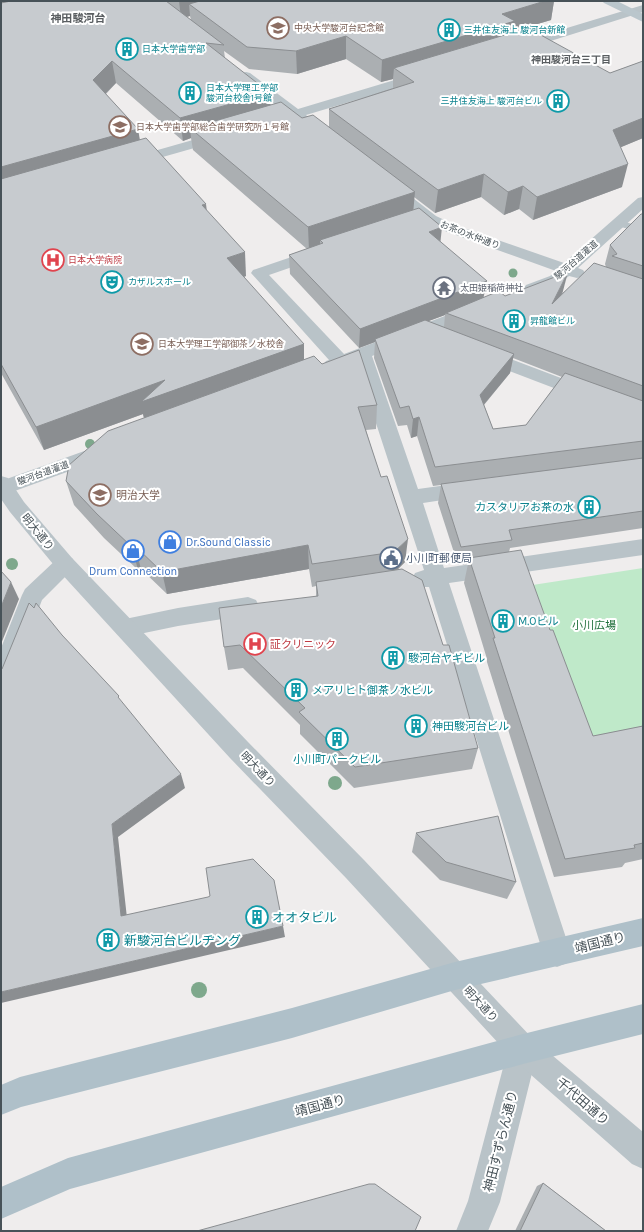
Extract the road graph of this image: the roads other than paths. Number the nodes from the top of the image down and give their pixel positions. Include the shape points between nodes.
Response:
1 (608, 1) edge
2 (643, 5) edge
3 (632, 7) edge
4 (643, 8) edge
5 (643, 19) edge
6 (508, 50) edge
7 (238, 69) edge
8 (432, 73) edge
9 (296, 114) junction
10 (313, 127) edge
11 (251, 128) edge
12 (236, 132) edge
13 (115, 167) edge
14 (379, 179) edge
15 (643, 201) edge
16 (427, 216) junction
17 (409, 222) edge
18 (618, 223) junction
19 (643, 230) edge
20 (334, 248) edge
21 (566, 269) junction
22 (593, 278) edge
23 (519, 294) edge
24 (489, 305) edge
25 (423, 332) junction
26 (441, 339) edge
27 (471, 350) edge
28 (362, 354) junction
29 (341, 362) junction
30 (319, 370) edge
31 (643, 416) edge
32 (118, 445) edge
33 (488, 486) edge
34 (2, 487) edge
35 (411, 497) junction
36 (643, 547) edge
37 (65, 564) junction
38 (436, 577) junction
39 (405, 582) edge
40 (264, 604) edge
41 (125, 628) junction
42 (1, 677) edge
43 (643, 932) edge
44 (557, 953) junction
45 (455, 976) junction
46 (643, 1019) edge
47 (523, 1049) junction
48 (1, 1100) edge
49 (643, 1153) edge
50 (1, 1203) edge
51 (472, 1231) edge

1 - 3 main road
2 - 3 main road
3 - 4 street
3 - 5 main road
3 - 6 street
7 - 9 street
8 - 9 street
9 - 10 street
9 - 11 street
12 - 13 street
14 - 16 street, お茶の水仲通り
15 - 18 street, 駿河台道灌道
16 - 17 street
16 - 21 street, お茶の水仲通り via 450,228
18 - 19 lane
18 - 21 street, 駿河台道灌道
20 - 29 street via 259,273
21 - 22 street, お茶の水仲通り
21 - 23 street, 駿河台道灌道 via 556,279
24 - 25 street
25 - 26 street
25 - 28 street
27 - 31 street
28 - 29 street
28 - 35 street
29 - 30 street
32 - 34 street, 駿河台道灌道
33 - 35 street
34 - 37 street, 明大通り
35 - 38 street
36 - 38 street
37 - 41 street, 明大通り
37 - 42 street via 33,595
38 - 39 street
38 - 44 street
40 - 41 street
41 - 45 street, 明大通り
43 - 44 main road, 靖国通り
44 - 45 main road, 靖国通り
45 - 47 street, 明大通り
45 - 48 main road, 靖国通り via 285,1024 20,1092
46 - 47 main road, 靖国通り
47 - 49 street, 千代田通り
47 - 50 main road, 靖国通り via 68,1174
47 - 51 street, 神田すずらん通り via 484,1202

